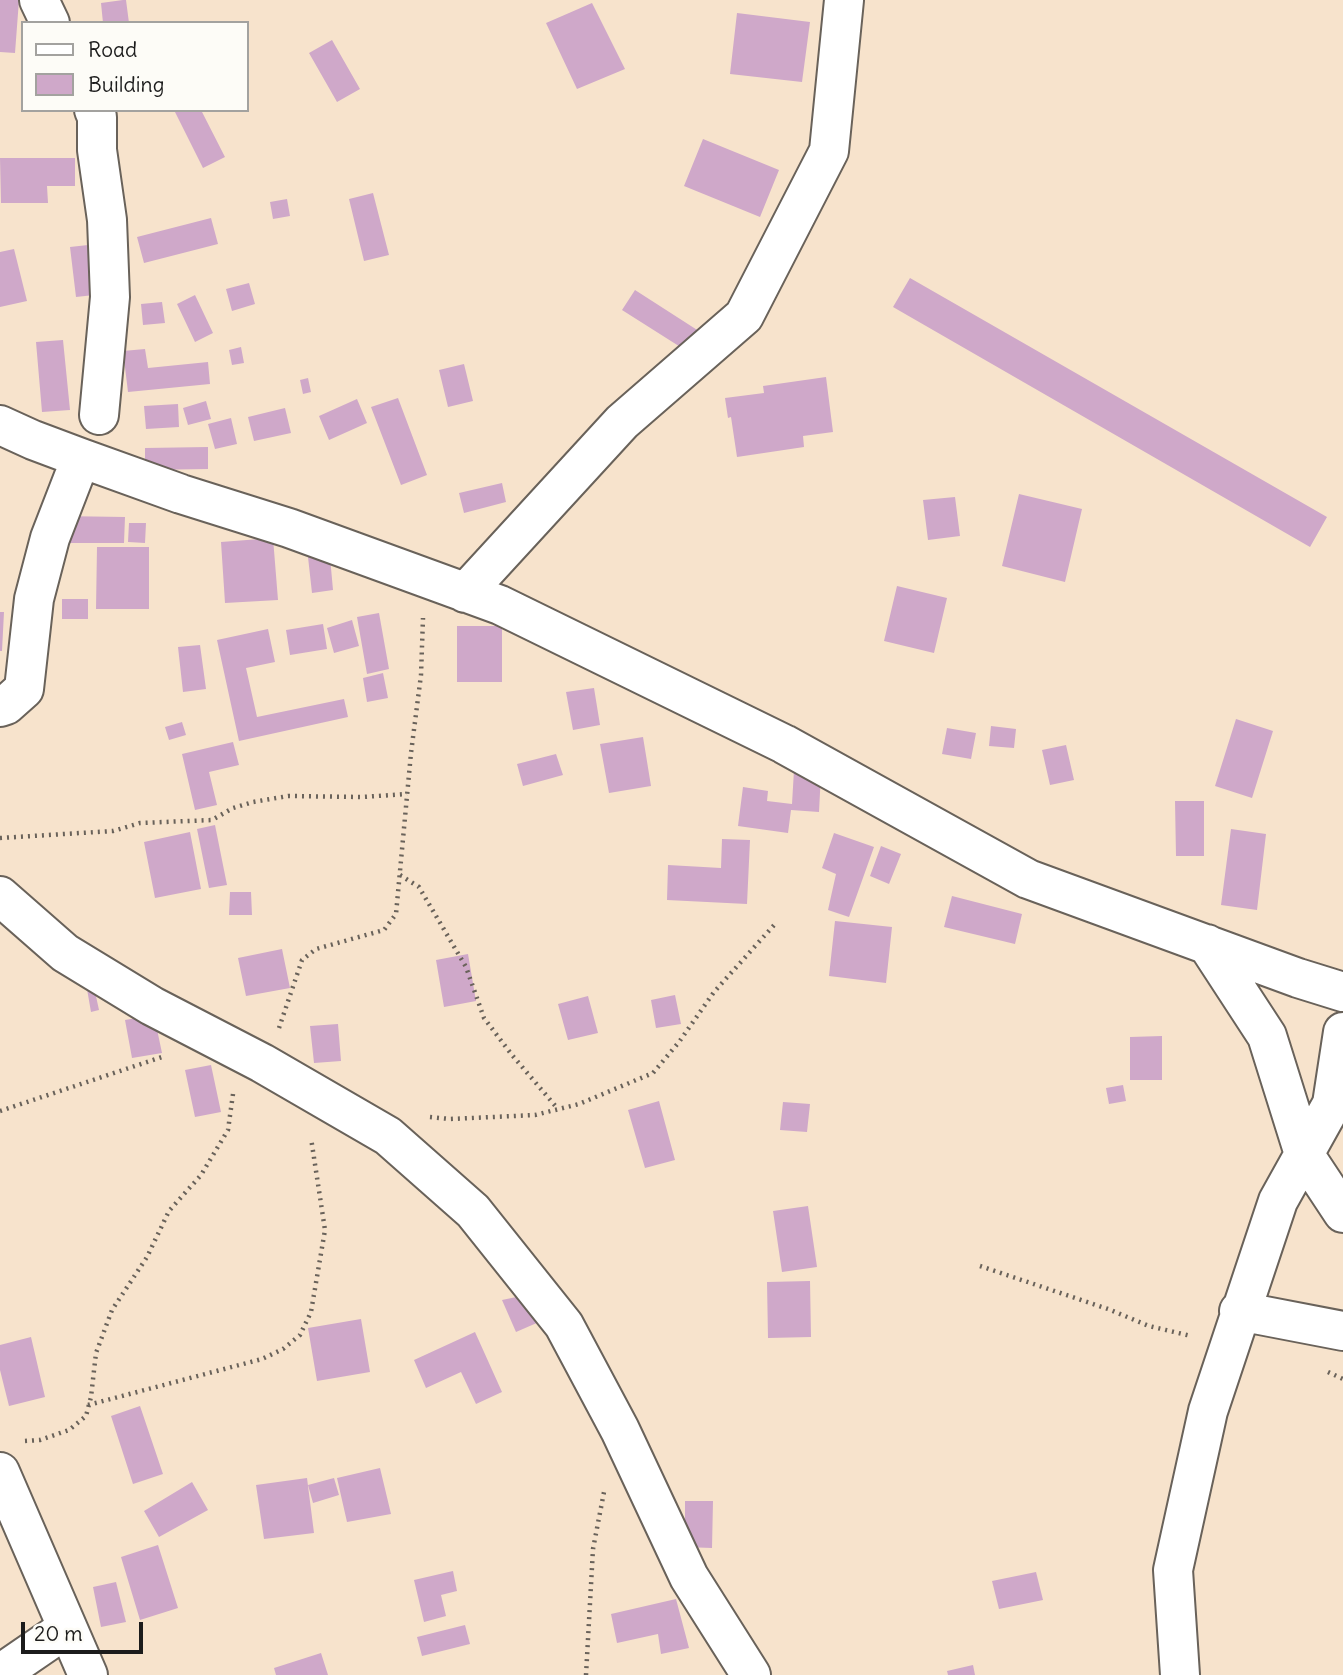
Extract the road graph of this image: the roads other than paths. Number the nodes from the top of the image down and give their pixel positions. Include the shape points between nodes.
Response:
1 (39, 0) edge
2 (844, 0) edge
3 (49, 21) edge
4 (95, 112) edge
5 (99, 415) dead end
6 (0, 425) edge
7 (81, 458) junction
8 (466, 593) junction
9 (0, 708) edge
10 (0, 896) edge
11 (1207, 944) junction
12 (1343, 992) edge
13 (1343, 1032) edge
14 (1304, 1154) junction
15 (1343, 1213) edge
16 (1234, 1328) junction
17 (1343, 1331) edge
18 (7, 1457) edge
19 (67, 1628) junction
20 (0, 1674) edge
21 (88, 1675) edge
22 (751, 1675) edge
23 (1180, 1675) edge

1 - 3 street
2 - 8 street via 830,151 744,316 622,422
4 - 5 street via 110,298
6 - 7 street
7 - 8 street
7 - 9 street via 50,538 34,599 24,689
8 - 11 street via 500,605 784,744 1028,879
10 - 22 street via 65,953 388,1136 473,1211 564,1325 620,1430 689,1577
11 - 12 street
11 - 14 street via 1268,1036
13 - 14 street via 1332,1104
14 - 15 street
14 - 16 street via 1278,1201
16 - 17 street
16 - 23 street via 1208,1411 1173,1570
18 - 19 street
19 - 20 street
19 - 21 street

